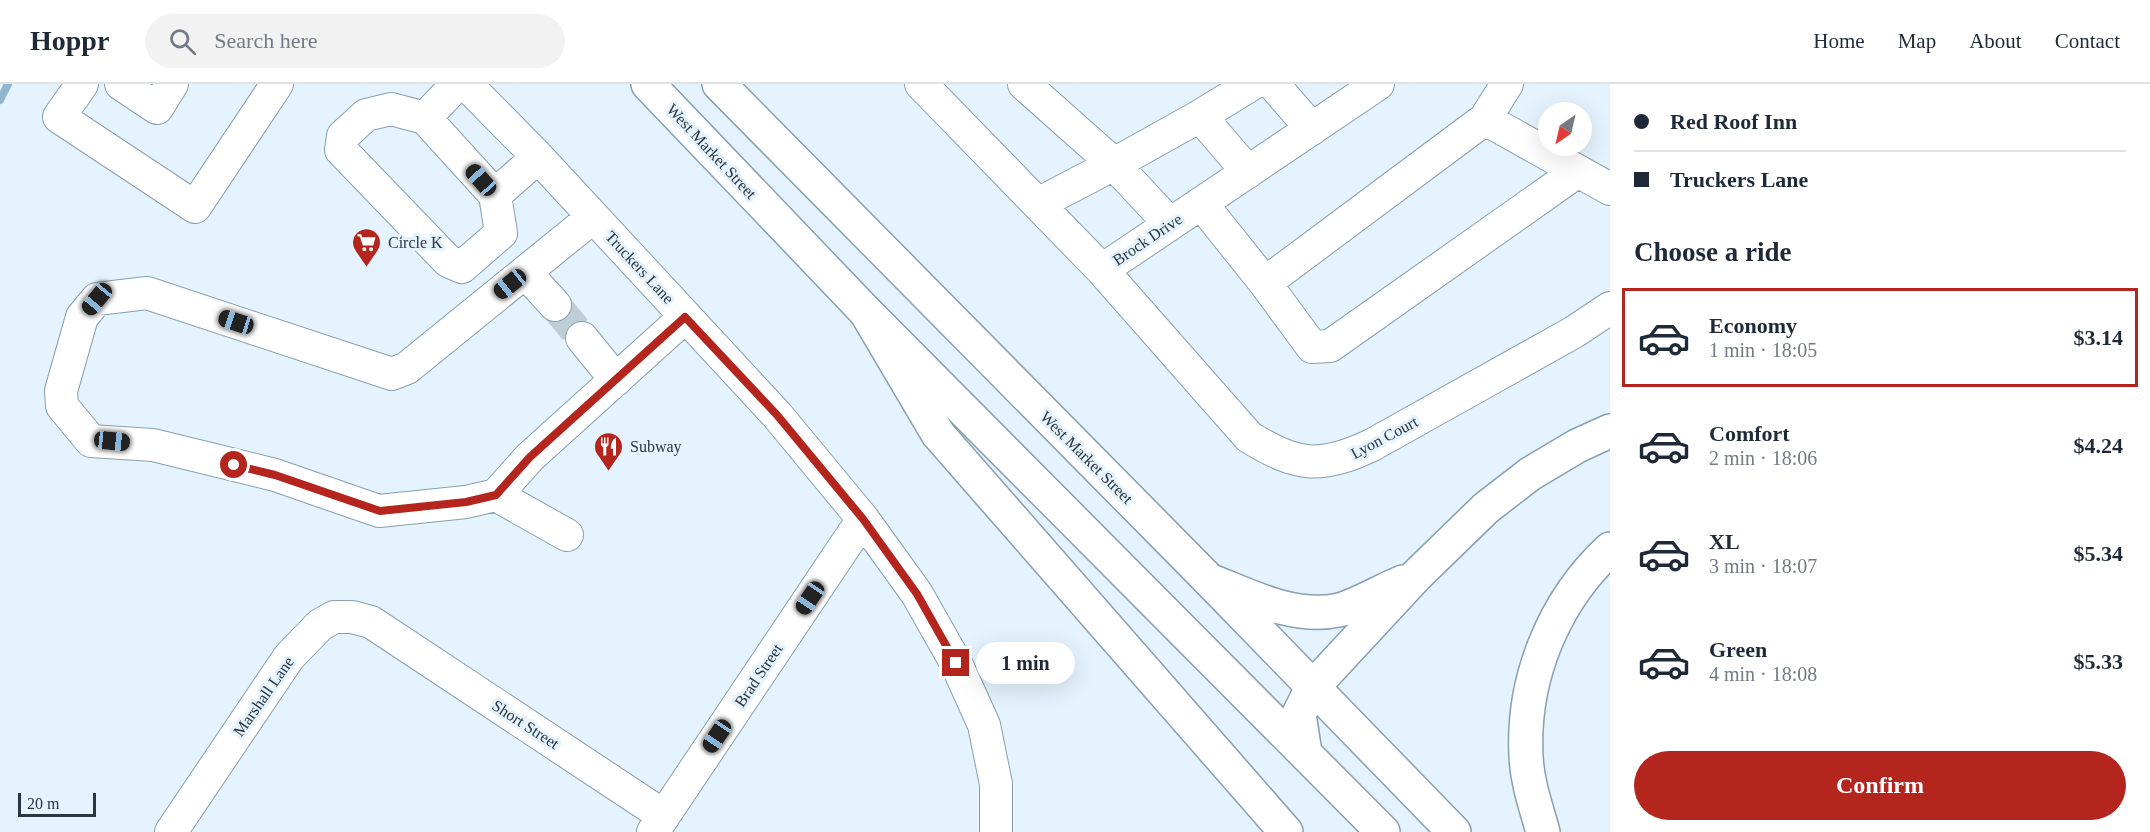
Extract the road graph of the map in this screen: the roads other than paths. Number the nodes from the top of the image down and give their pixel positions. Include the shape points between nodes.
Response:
1 (82, 84) edge
2 (121, 84) edge
3 (172, 84) edge
4 (277, 84) edge
5 (457, 84) edge
6 (466, 84) edge
7 (648, 84) edge
8 (719, 84) edge
9 (921, 84) edge
10 (1024, 84) edge
11 (1252, 84) edge
12 (1273, 84) edge
13 (1378, 84) edge
14 (1506, 84) edge
15 (1200, 116) junction
16 (425, 118) junction
17 (1485, 119) junction
18 (1312, 129) junction
19 (538, 157) junction
20 (1114, 164) junction
21 (1578, 171) junction
22 (1248, 172) junction
23 (1610, 189) edge
24 (495, 195) junction
25 (1201, 203) junction
26 (1038, 204) junction
27 (593, 217) junction
28 (1170, 224) junction
29 (1102, 270) junction
30 (525, 272) junction
31 (1265, 283) junction
32 (555, 305) tunnel mouth
33 (1610, 308) edge
34 (866, 312) junction
35 (685, 317) junction
36 (582, 338) tunnel mouth
37 (616, 380) junction
38 (1610, 431) edge
39 (496, 495) junction
40 (863, 519) junction
41 (567, 535) dead end
42 (1610, 549) edge
43 (1416, 576) junction
44 (1209, 580) junction
45 (387, 633) joint
46 (1312, 687) junction
47 (1305, 753) junction
48 (659, 824) edge
49 (171, 832) edge
50 (996, 832) edge
51 (1286, 832) edge
52 (1383, 832) edge
53 (1454, 832) edge
54 (1543, 832) edge

1 - 4 street via 59,117 195,207
2 - 3 street via 157,108
5 - 16 street
6 - 19 street, Truckers Lane
7 - 34 main road, West Market Street
8 - 44 main road, West Market Street
9 - 26 street, Brock Drive
10 - 20 street
11 - 15 street
12 - 18 street
13 - 18 street, Brock Drive
14 - 17 street
15 - 20 street
15 - 22 street
16 - 24 street
16 - 24 street via 391,109 366,115 344,136 341,150 448,261 462,267 501,233
17 - 21 street
17 - 31 street
18 - 22 street, Brock Drive
19 - 24 street
19 - 27 street, Truckers Lane
20 - 26 street
20 - 28 street
21 - 23 street
21 - 31 street via 1330,346 1311,347
22 - 25 street, Brock Drive
25 - 28 street, Brock Drive
25 - 31 street
26 - 29 street, Brock Drive
27 - 30 street
27 - 35 street, Truckers Lane
28 - 29 street, Brock Drive
29 - 33 street, Lyon Court via 1249,437 1302,461 1344,458 1372,445 1575,332
30 - 32 street
30 - 39 street via 407,368 392,374 147,293 97,299 82,317 61,391 62,406 91,441 153,445 197,455 275,475 380,511
34 - 47 main road, West Market Street
34 - 51 main road via 938,434
35 - 37 street
35 - 40 street, Truckers Lane via 777,415
36 - 37 street
37 - 39 street via 530,457
38 - 43 main road via 1530,474 1486,508
39 - 41 street
40 - 48 street, Brad Street
40 - 50 street, Truckers Lane via 917,594 956,663 984,725 996,784
42 - 54 main road via 1589,569 1552,626 1533,677 1526,757
43 - 44 main road via 1340,610 1303,613
43 - 46 main road
44 - 46 main road, West Market Street
45 - 48 street, Short Street
45 - 49 street, Marshall Lane via 352,616 334,617 320,625 289,657
46 - 47 main road via 1299,714
46 - 53 main road, West Market Street
47 - 52 main road, West Market Street

